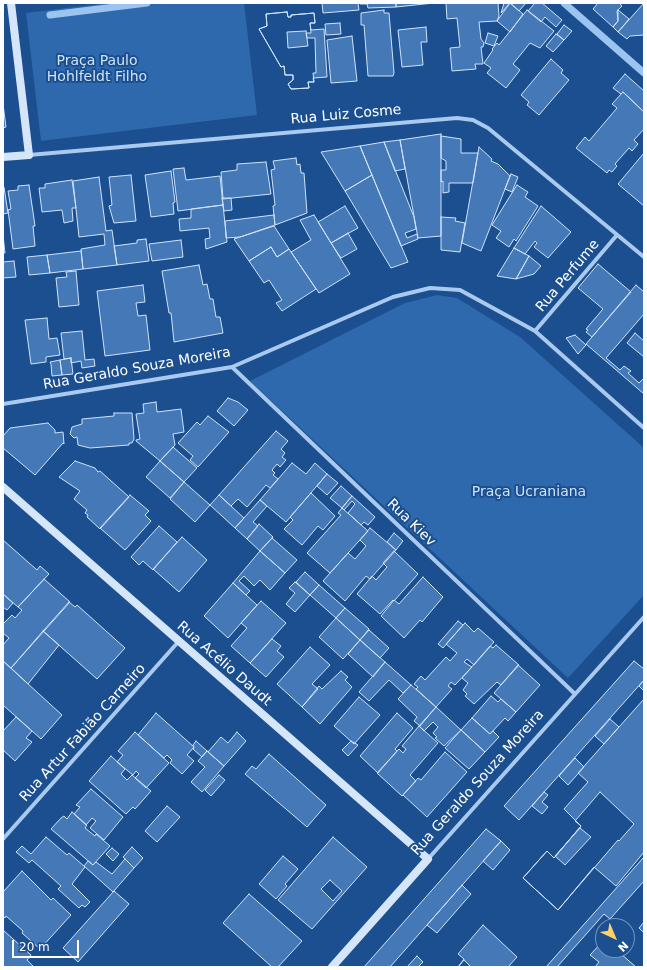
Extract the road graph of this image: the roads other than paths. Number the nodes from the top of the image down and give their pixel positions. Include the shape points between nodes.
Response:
1 (11, 3) edge
2 (29, 155) junction
3 (3, 157) edge
4 (617, 235) junction
5 (644, 257) edge
6 (536, 331) junction
7 (232, 367) junction
8 (3, 404) edge
9 (644, 428) edge
10 (3, 488) edge
11 (644, 617) edge
12 (179, 641) junction
13 (575, 694) junction
14 (3, 839) edge
15 (428, 859) junction
16 (332, 967) edge

1 - 2 street
2 - 3 street, Rua Luiz Cosme
2 - 4 street, Rua Luiz Cosme via 457,118 473,120 488,128
4 - 5 street, Rua Luiz Cosme
4 - 6 street, Rua Perfume
6 - 7 street, Rua Geraldo Souza Moreira via 460,290 430,288 393,297
6 - 9 street, Rua Geraldo Souza Moreira
7 - 8 street, Rua Geraldo Souza Moreira
7 - 13 street, Rua Kiev
10 - 12 street, Rua Acélio Daudt
11 - 13 street, Rua Geraldo Souza Moreira
12 - 14 street, Rua Artur Fabião Carneiro
12 - 15 street, Rua Acélio Daudt
13 - 15 street, Rua Geraldo Souza Moreira
15 - 16 street, Rua Geraldo Souza Moreira

